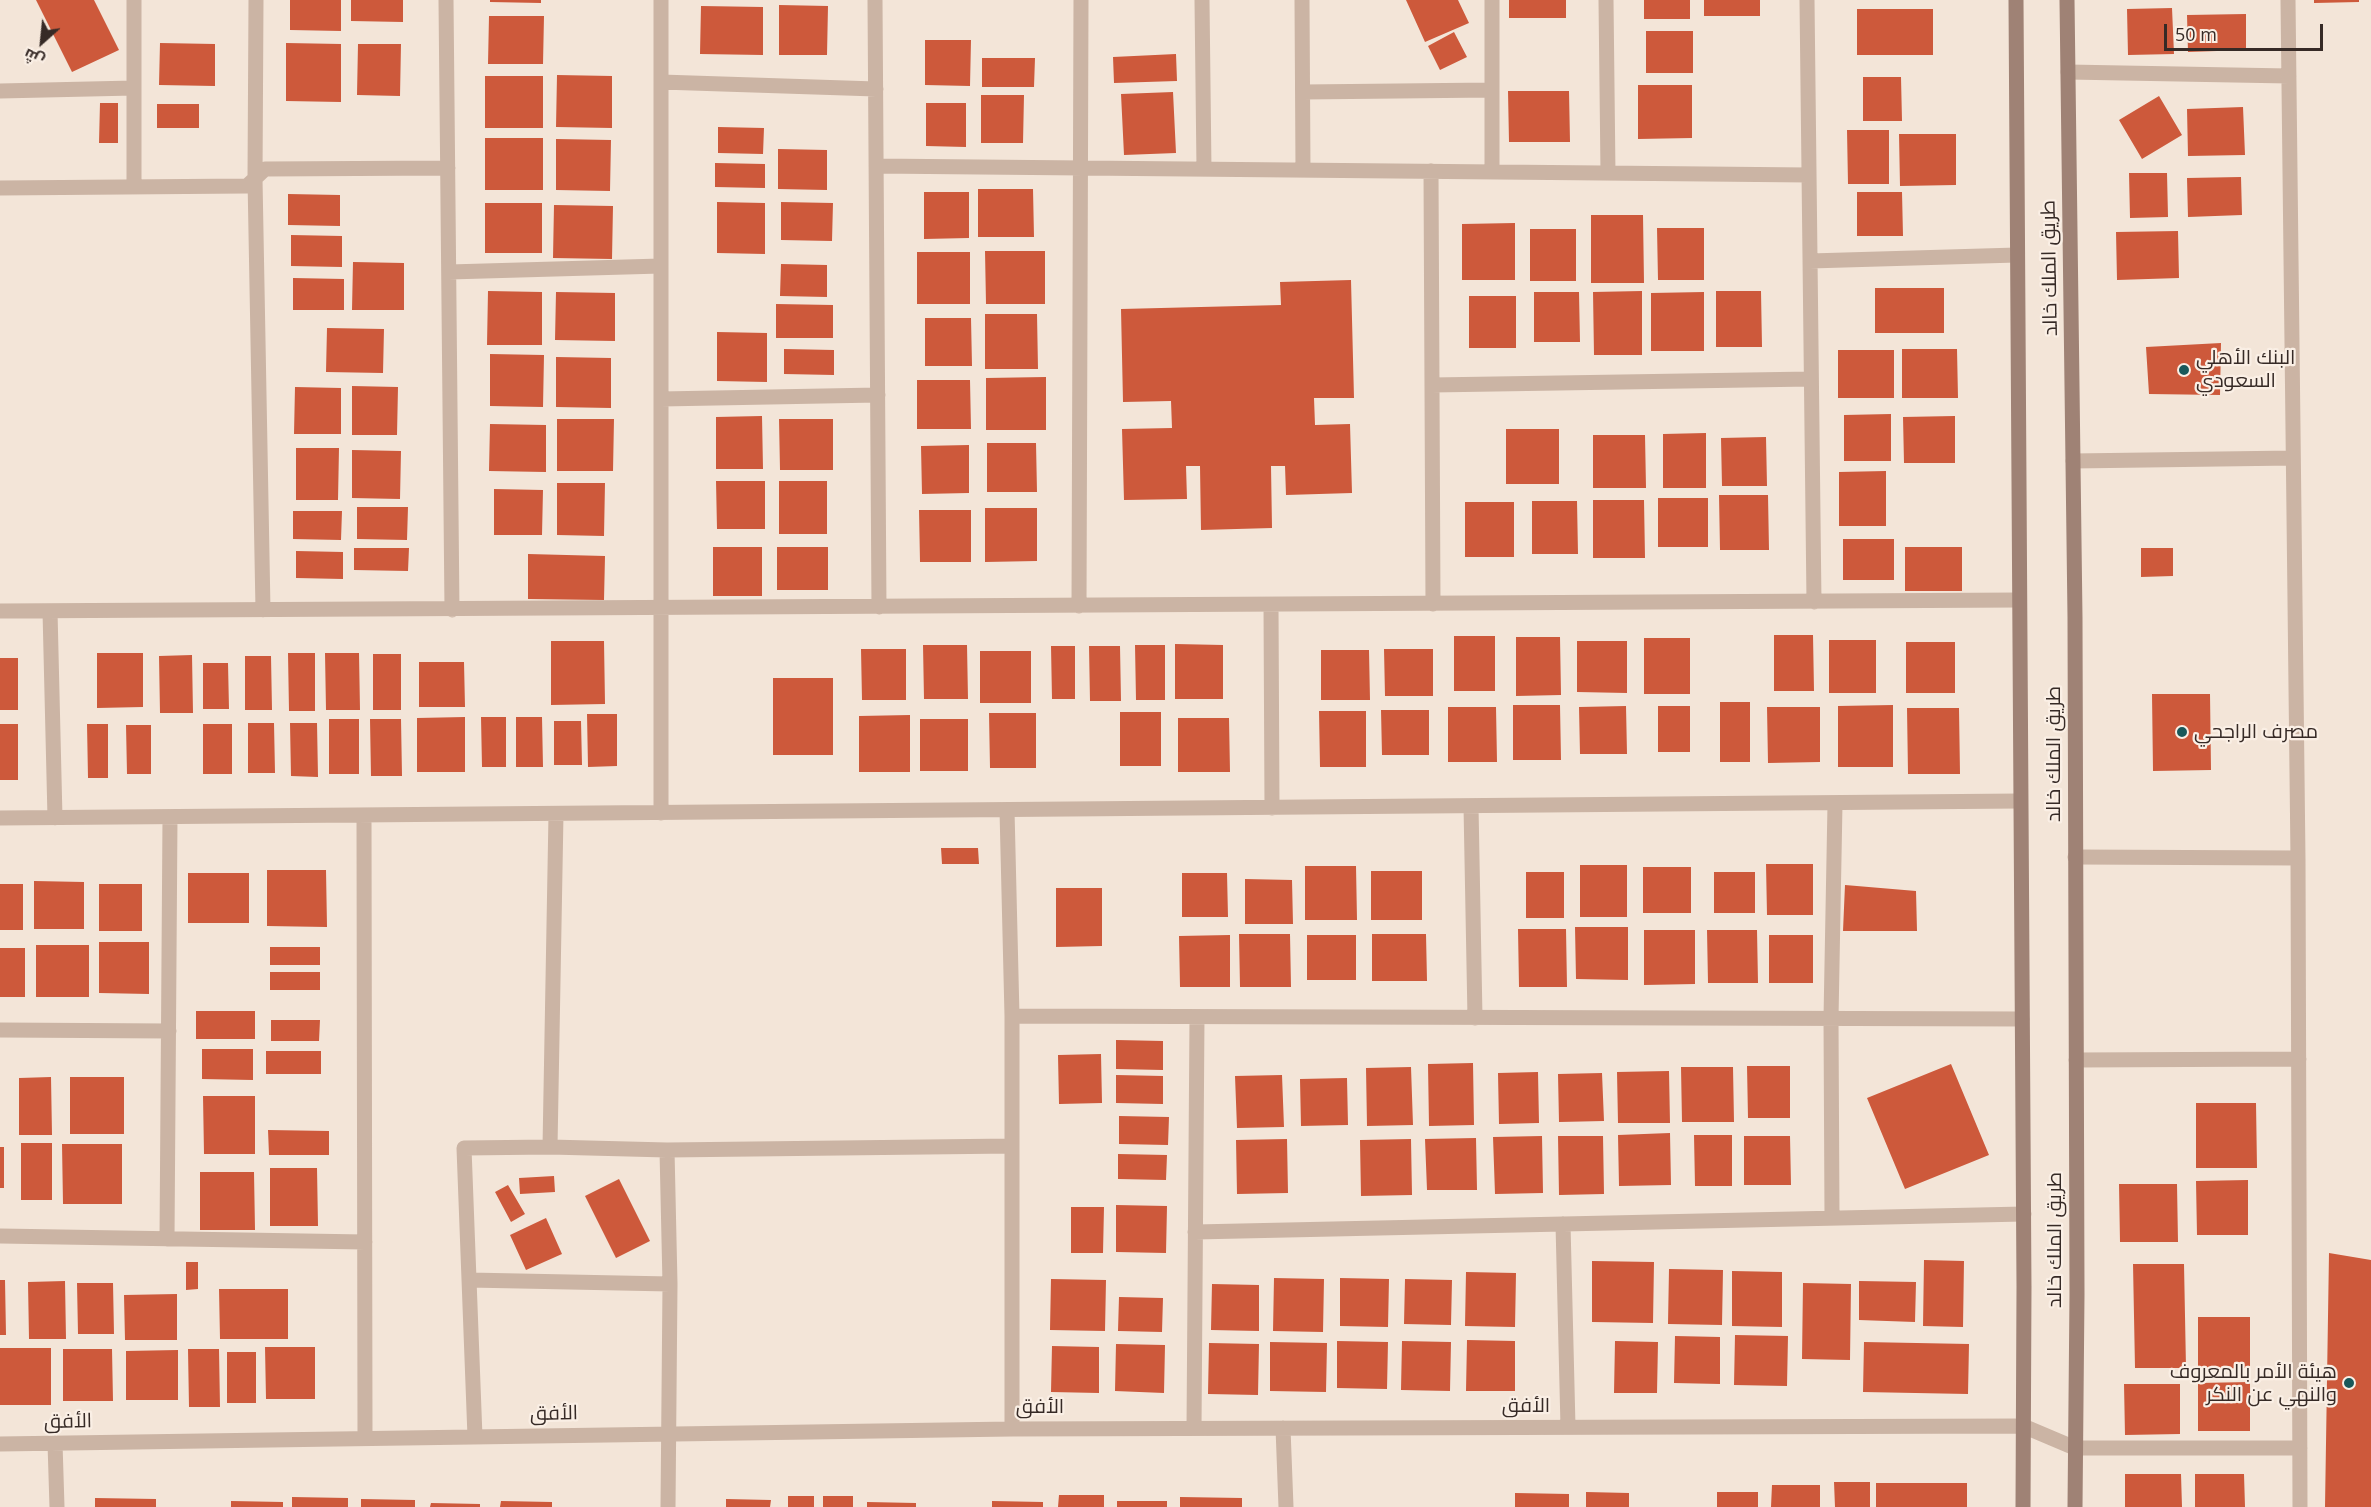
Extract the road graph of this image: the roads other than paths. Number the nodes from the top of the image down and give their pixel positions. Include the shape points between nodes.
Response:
1 (134, 0) edge
2 (256, 0) edge
3 (446, 0) edge
4 (661, 0) edge
5 (875, 0) edge
6 (1081, 0) edge
7 (1202, 0) edge
8 (1302, 0) edge
9 (1492, 0) edge
10 (1606, 0) edge
11 (1807, 0) edge
12 (2016, 0) edge
13 (2067, 0) edge
14 (2288, 0) edge
15 (2068, 72) junction
16 (2289, 76) junction
17 (661, 82) junction
18 (134, 88) junction
19 (876, 89) junction
20 (1492, 90) junction
21 (0, 91) edge
22 (1303, 92) junction
23 (876, 166) junction
24 (448, 168) junction
25 (1081, 168) junction
26 (1204, 169) junction
27 (1303, 170) junction
28 (1431, 171) junction
29 (1492, 172) junction
30 (1608, 173) junction
31 (1809, 175) junction
32 (255, 179) junction
33 (134, 187) junction
34 (0, 188) edge
35 (2017, 255) junction
36 (1810, 261) junction
37 (661, 266) junction
38 (449, 272) junction
39 (1811, 379) junction
40 (1432, 385) junction
41 (878, 395) junction
42 (661, 399) junction
43 (2293, 458) junction
44 (2073, 461) junction
45 (2019, 600) junction
46 (1814, 602) junction
47 (1433, 604) junction
48 (1271, 605) junction
49 (1079, 606) junction
50 (879, 607) junction
51 (661, 609) junction
52 (263, 610) junction
53 (452, 610) junction
54 (0, 611) edge
55 (50, 611) junction
56 (2020, 801) junction
57 (1835, 804) junction
58 (1471, 806) junction
59 (1272, 808) junction
60 (1007, 810) junction
61 (661, 813) junction
62 (556, 814) junction
63 (364, 815) junction
64 (170, 817) junction
65 (0, 818) edge
66 (55, 818) junction
67 (2075, 857) junction
68 (2298, 858) junction
69 (1012, 1016) junction
70 (1197, 1017) junction
71 (1475, 1018) junction
72 (1831, 1018) junction
73 (2022, 1019) junction
74 (0, 1030) edge
75 (168, 1031) junction
76 (2299, 1059) junction
77 (2076, 1060) junction
78 (1012, 1146) junction
79 (550, 1147) junction
80 (667, 1150) junction
81 (2024, 1214) junction
82 (1832, 1218) junction
83 (1563, 1224) junction
84 (1195, 1232) junction
85 (0, 1236) edge
86 (167, 1239) junction
87 (365, 1242) junction
88 (469, 1280) junction
89 (670, 1284) junction
90 (2023, 1426) junction
91 (1568, 1427) junction
92 (1012, 1428) junction
93 (1194, 1428) junction
94 (1283, 1428) junction
95 (667, 1434) junction
96 (475, 1437) junction
97 (365, 1438) junction
98 (55, 1443) junction
99 (0, 1444) edge
100 (2075, 1448) junction
101 (2300, 1448) junction
102 (57, 1507) edge
103 (668, 1507) edge
104 (1286, 1507) edge
105 (2023, 1507) edge
106 (2075, 1507) edge
107 (2300, 1507) edge

1 - 18 street
2 - 32 street
3 - 24 street
4 - 17 street
5 - 19 street
6 - 25 street
7 - 26 street
8 - 22 street
9 - 20 street
10 - 30 street
11 - 31 street
12 - 35 main road, طريق الملك خالد
13 - 15 main road, طريق الملك خالد
14 - 16 street
15 - 16 street
15 - 44 main road, طريق الملك خالد
16 - 43 street
17 - 19 street
17 - 37 street
18 - 21 street
18 - 33 street
19 - 23 street
20 - 22 street
20 - 29 street
22 - 27 street
23 - 25 street
23 - 41 street
24 - 32 street via 266,170
24 - 38 street
25 - 26 street
25 - 49 street
26 - 27 street
27 - 28 street
28 - 29 street
28 - 40 street
29 - 30 street
30 - 31 street
31 - 36 street
32 - 33 street via 247,186
32 - 52 street
33 - 34 street
35 - 36 street
35 - 45 main road, طريق الملك خالد
36 - 39 street
37 - 38 street
37 - 42 street
38 - 53 street
39 - 40 street
39 - 46 street
40 - 47 street
41 - 42 street
41 - 50 street
42 - 51 street
43 - 44 street
43 - 68 street
44 - 67 main road, طريق الملك خالد
45 - 46 street
45 - 56 main road, طريق الملك خالد
46 - 47 street
47 - 48 street
48 - 49 street
48 - 59 street
49 - 50 street
50 - 51 street
51 - 53 street
51 - 61 street
52 - 53 street
52 - 55 street
54 - 55 street
55 - 66 street
56 - 57 street
56 - 73 main road, طريق الملك خالد
57 - 58 street
57 - 72 street
58 - 59 street
58 - 71 street
59 - 60 street
60 - 61 street
60 - 69 street
61 - 62 street
62 - 63 street
62 - 79 street
63 - 64 street
63 - 87 street
64 - 66 street
64 - 75 street
65 - 66 street
67 - 68 street
67 - 77 main road, طريق الملك خالد
68 - 76 street
69 - 70 street
69 - 78 street
70 - 71 street
70 - 84 street
71 - 72 street
72 - 73 street
72 - 82 street
73 - 81 main road, طريق الملك خالد
74 - 75 street
75 - 86 street
76 - 77 street
76 - 101 street
77 - 100 main road, طريق الملك خالد
78 - 80 street
78 - 92 street
79 - 80 street
79 - 88 street via 464,1148
80 - 89 street
81 - 82 street
81 - 90 main road, طريق الملك خالد
82 - 83 street
83 - 84 street
83 - 91 street
84 - 93 street
85 - 86 street
86 - 87 street
87 - 97 street
88 - 89 street
88 - 96 street
89 - 95 street
90 - 91 street, الأفق
90 - 100 street, الأفق
90 - 105 main road, طريق الملك خالد
91 - 94 street, الأفق
92 - 93 street, الأفق
92 - 95 street, الأفق
93 - 94 street, الأفق
94 - 104 street
95 - 96 street, الأفق
95 - 103 street
96 - 97 street, الأفق
97 - 98 street, الأفق
98 - 99 street, الأفق
98 - 102 street
100 - 101 street
100 - 106 main road, طريق الملك خالد
101 - 107 street

